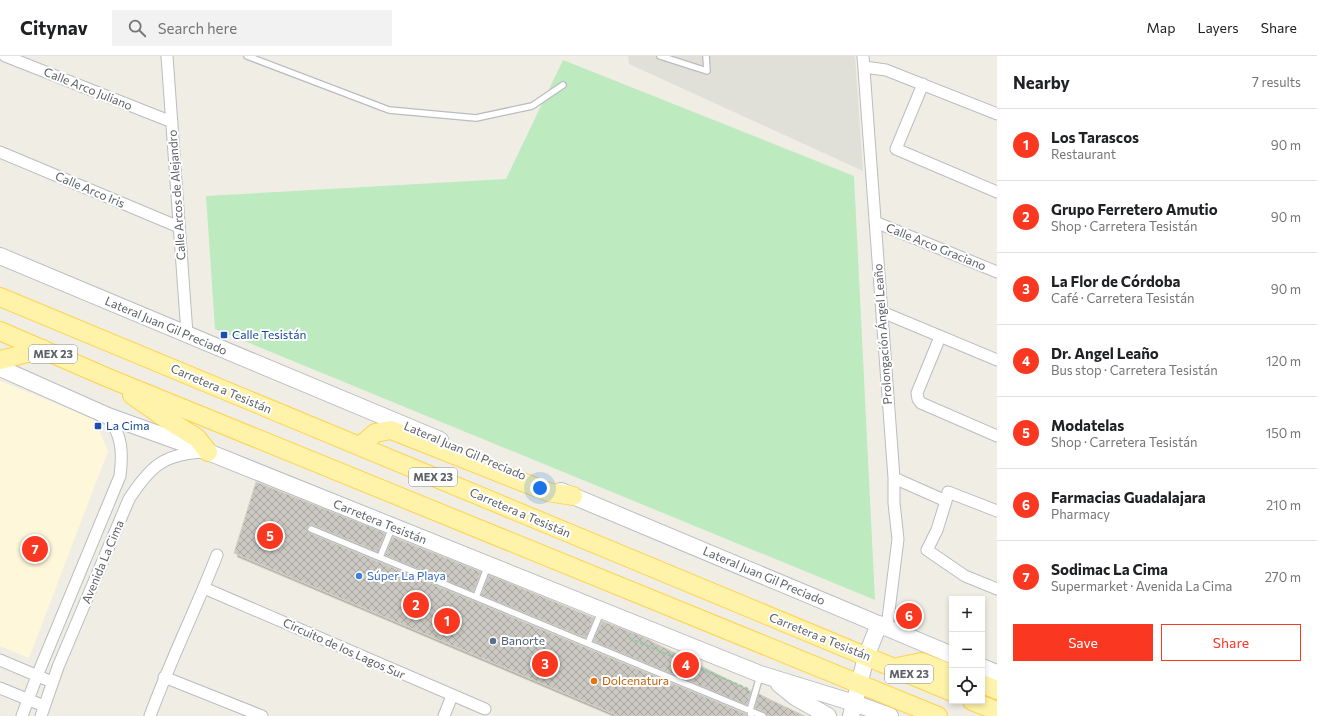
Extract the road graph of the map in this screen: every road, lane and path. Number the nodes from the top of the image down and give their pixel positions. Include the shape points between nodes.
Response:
1 (5, 56) edge
2 (167, 56) edge
3 (247, 56) edge
4 (660, 56) edge
5 (706, 56) edge
6 (864, 62) edge
7 (922, 84) junction
8 (563, 85) dead end
9 (997, 114) edge
10 (172, 122) junction
11 (0, 152) edge
12 (997, 192) edge
13 (875, 222) junction
14 (179, 227) junction
15 (0, 256) edge
16 (997, 272) edge
17 (0, 297) edge
18 (882, 312) junction
19 (0, 331) edge
20 (187, 334) junction
21 (940, 337) junction
22 (42, 349) junction
23 (0, 360) edge
24 (997, 360) edge
25 (0, 368) edge
26 (106, 377) junction
27 (108, 416) junction
28 (997, 436) edge
29 (360, 446) junction
30 (208, 452) junction
31 (894, 478) junction
32 (572, 496) junction
33 (946, 501) junction
34 (997, 511) edge
35 (104, 514) junction
36 (121, 519) junction
37 (393, 527) junction
38 (311, 529) dead end
39 (217, 555) dead end
40 (380, 557) junction
41 (488, 565) junction
42 (204, 588) junction
43 (997, 589) edge
44 (476, 597) junction
45 (602, 611) junction
46 (883, 626) junction
47 (588, 643) junction
48 (949, 654) edge
49 (871, 658) junction
50 (0, 660) edge
51 (894, 668) junction
52 (984, 668) edge
53 (949, 673) edge
54 (997, 674) edge
55 (37, 676) junction
56 (766, 676) junction
57 (164, 677) junction
58 (52, 682) junction
59 (864, 685) junction
60 (985, 685) edge
61 (0, 688) edge
62 (997, 690) edge
63 (949, 691) edge
64 (452, 696) junction
65 (28, 700) junction
66 (980, 704) edge
67 (485, 709) dead end
68 (852, 709) edge
69 (42, 711) edge
70 (997, 711) edge
71 (870, 712) edge
72 (750, 713) edge
73 (22, 716) edge
74 (150, 716) edge
75 (262, 716) edge
76 (444, 716) edge
77 (763, 716) edge
78 (828, 716) edge
79 (890, 716) edge
80 (938, 716) edge

1 - 10 street, Calle Arco Juliano
2 - 10 street, Calle Arcos de Alejandro
3 - 8 lane via 389,110 476,118 532,106
4 - 5 lane via 707,71
6 - 7 street
6 - 13 street, Prolongación Ángel Leaño
7 - 9 street
7 - 12 street via 896,149
10 - 14 street, Calle Arcos de Alejandro
11 - 14 street, Calle Arco Iris
13 - 16 street, Calle Arco Graciano
13 - 18 street, Prolongación Ángel Leaño
14 - 20 street, Calle Arcos de Alejandro
15 - 20 main road, Lateral Juan Gil Preciado
17 - 29 main road, Carretera a Tesistán / MEX 23
18 - 21 street
18 - 31 street, Prolongación Ángel Leaño
19 - 22 main road, MEX 23
20 - 32 main road, Lateral Juan Gil Preciado
21 - 24 street
21 - 28 street via 917,393 918,399 921,403
22 - 23 main road
22 - 26 main road, MEX 23
25 - 27 main road, Carretera Tesistán
26 - 30 main road via 197,438
26 - 59 main road, MEX 23
27 - 30 main road, Carretera Tesistán
27 - 35 street, Avenida La Cima via 116,428 122,461 120,476
29 - 32 main road via 375,433 391,430 548,492
29 - 49 main road, Carretera a Tesistán / MEX 23
30 - 36 street, Avenida La Cima via 177,455 159,463 146,475 129,499
30 - 37 main road, Carretera Tesistán
31 - 33 street
31 - 46 street, Prolongación Ángel Leaño via 898,539 889,611
32 - 46 main road, Lateral Juan Gil Preciado
33 - 34 street via 948,492
33 - 43 street via 937,530 927,550 965,576
35 - 36 street
35 - 55 street, Avenida La Cima
36 - 58 street, Avenida La Cima
37 - 40 lane
37 - 41 main road, Carretera Tesistán
38 - 40 lane
39 - 42 street
40 - 44 lane
41 - 44 lane
41 - 45 main road, Carretera Tesistán
42 - 57 street
42 - 64 street, Circuito de los Lagos Sur
44 - 47 lane
45 - 47 lane
45 - 56 main road, Carretera Tesistán
46 - 48 main road, Lateral Juan Gil Preciado
46 - 49 main road, Prolongación Ángel Leaño
47 - 72 lane
49 - 51 main road, Carretera a Tesistán / MEX 23
49 - 59 main road, Prolongación Ángel Leaño
50 - 55 street
51 - 53 main road via 921,662
51 - 63 main road, Carretera a Tesistán / MEX 23
52 - 54 main road
55 - 58 street
55 - 65 street, Avenida La Cima
56 - 68 main road
56 - 72 lane
56 - 78 main road
57 - 74 street
57 - 75 street
58 - 69 street, Avenida La Cima
59 - 68 main road, Prolongación Ángel Leaño
59 - 71 main road, Prolongación Ángel Leaño
59 - 80 main road, MEX 23
60 - 62 main road
61 - 65 street
64 - 67 street, Circuito de los Lagos Sur
64 - 76 street
65 - 69 street
65 - 73 street, Avenida La Cima
66 - 70 main road
68 - 71 main road
71 - 79 main road
72 - 77 lane

